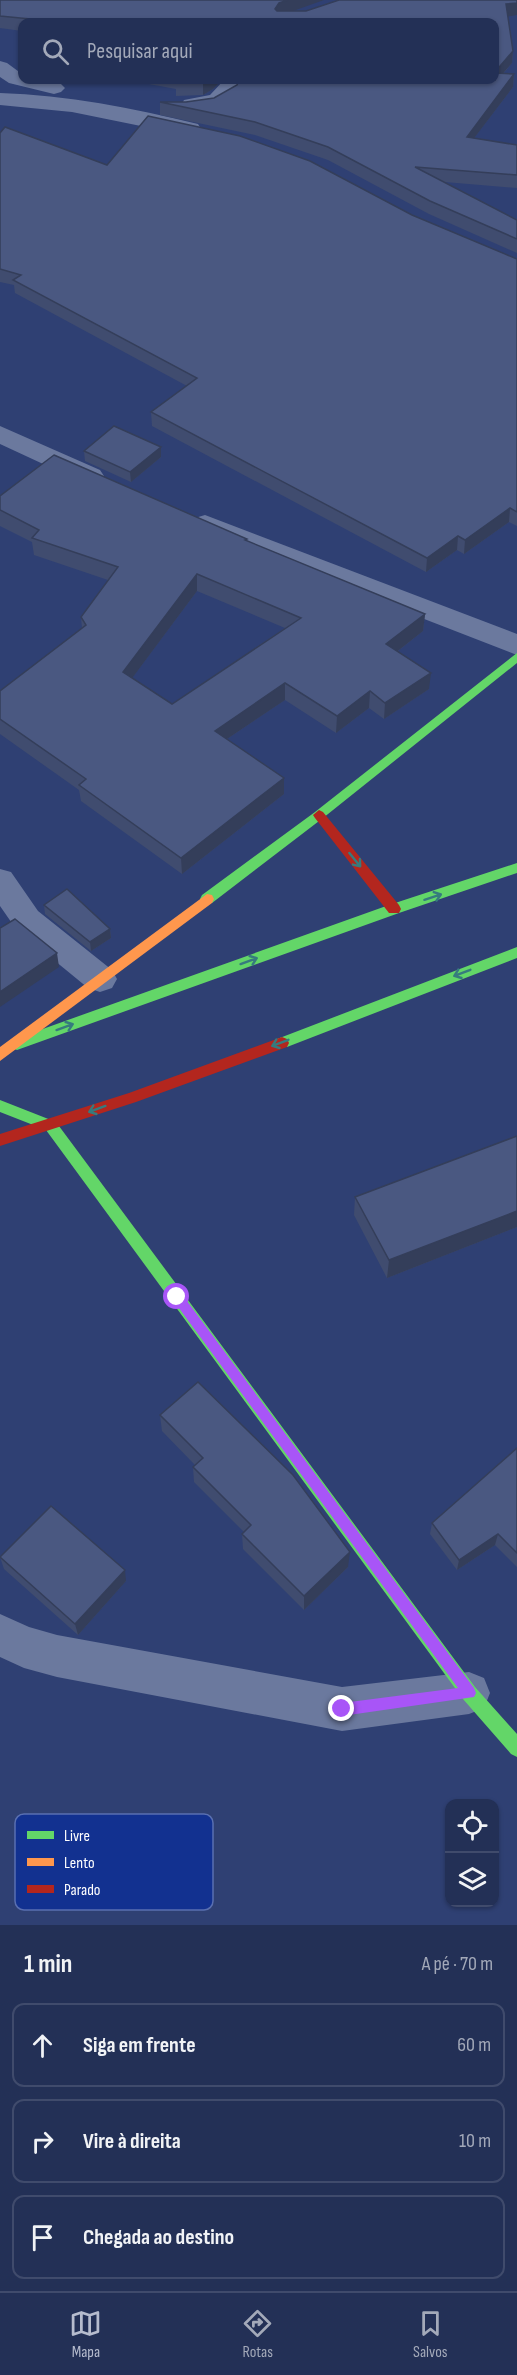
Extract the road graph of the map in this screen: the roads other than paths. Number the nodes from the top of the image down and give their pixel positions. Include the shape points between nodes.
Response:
1 (0, 67) edge
2 (18, 80) edge
3 (35, 84) edge
4 (233, 84) edge
5 (0, 99) edge
6 (212, 134) edge
7 (0, 434) edge
8 (113, 485) edge
9 (187, 517) edge
10 (517, 645) edge
11 (517, 657) edge
12 (319, 815) junction
13 (517, 868) edge
14 (0, 881) edge
15 (394, 909) junction
16 (517, 952) edge
17 (100, 979) junction
18 (5, 1051) edge
19 (0, 1106) edge
20 (51, 1126) junction
21 (0, 1140) edge
22 (0, 1635) edge
23 (470, 1693) junction
24 (517, 1748) edge

1 - 2 street
3 - 4 street via 77,93 203,106 220,100
5 - 6 street via 86,106
7 - 8 street
9 - 10 street
11 - 12 main road
12 -> 15 main road
12 - 17 main road
15 -> 13 main road
14 - 17 street via 27,920
18 -> 15 main road
16 -> 20 main road via 256,1053
17 - 18 main road
19 - 20 main road
20 - 21 main road
20 - 23 main road
22 - 23 street via 57,1656 342,1709
23 - 24 main road

